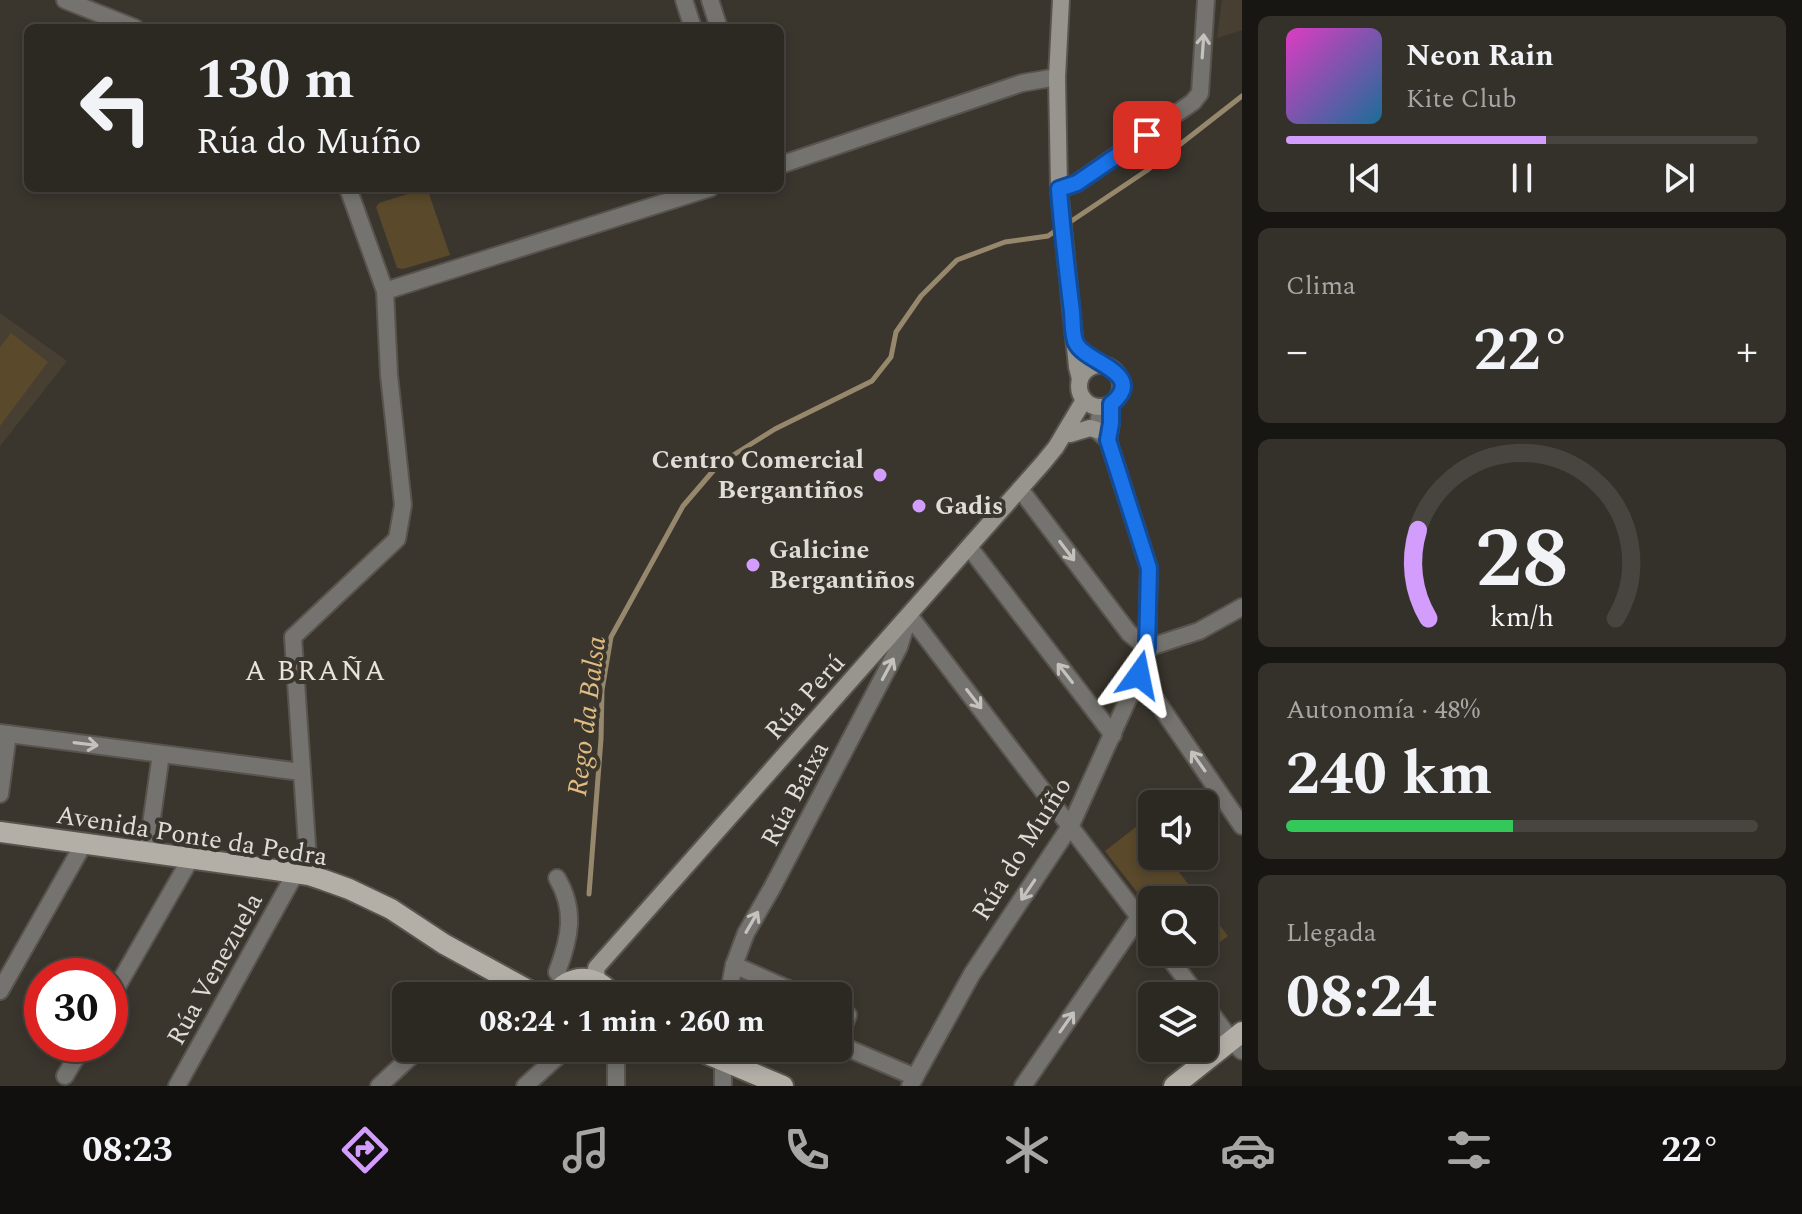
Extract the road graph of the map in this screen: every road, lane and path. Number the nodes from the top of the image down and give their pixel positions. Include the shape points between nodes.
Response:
1 (65, 0) edge
2 (684, 0) edge
3 (710, 0) edge
4 (1061, 0) edge
5 (1206, 0) edge
6 (125, 24) edge
7 (692, 24) edge
8 (718, 24) edge
9 (1057, 77) junction
10 (784, 164) edge
11 (1059, 189) junction
12 (349, 192) edge
13 (697, 192) edge
14 (385, 291) junction
15 (1076, 343) junction
16 (1103, 365) junction
17 (1080, 379) junction
18 (1097, 404) junction
19 (1070, 434) junction
20 (1102, 435) junction
21 (1056, 447) junction
22 (1020, 489) junction
23 (969, 547) junction
24 (1242, 607) edge
25 (909, 615) junction
26 (1147, 648) junction
27 (1139, 675) junction
28 (846, 688) junction
29 (866, 709) junction
30 (4, 734) edge
31 (1113, 735) junction
32 (161, 754) junction
33 (301, 772) junction
34 (0, 794) edge
35 (1241, 821) edge
36 (1071, 825) junction
37 (0, 832) edge
38 (83, 845) junction
39 (147, 853) junction
40 (191, 858) junction
41 (302, 875) junction
42 (557, 878) dead end
43 (1138, 916) edge
44 (1138, 918) edge
45 (734, 965) junction
46 (128, 968) edge
47 (597, 981) joint
48 (513, 982) edge
49 (558, 982) edge
50 (571, 982) edge
51 (731, 982) edge
52 (772, 982) edge
53 (0, 991) edge
54 (1218, 1019) edge
55 (1239, 1042) edge
56 (852, 1050) edge
57 (73, 1062) edge
58 (405, 1062) edge
59 (552, 1062) edge
60 (616, 1062) edge
61 (722, 1062) edge
62 (737, 1062) edge
63 (65, 1076) dead end
64 (912, 1082) edge
65 (177, 1086) edge
66 (379, 1086) edge
67 (525, 1086) edge
68 (616, 1086) edge
69 (723, 1086) edge
70 (783, 1086) edge
71 (1023, 1086) edge
72 (1174, 1086) edge

1 - 6 street
2 - 7 street
3 - 8 street
4 - 9 street, Rúa do Muíño
11 -> 5 street via 1077,183 1193,102 1200,93
9 - 10 street via 1022,83
9 - 11 street, Rúa do Muíño
11 - 15 street, Rúa do Muíño
12 - 14 street
13 - 14 street
14 - 33 street via 403,505 397,539 293,637
15 - 16 street, Rúa do Muíño
15 - 17 street, Rúa do Muíño
16 - 17 street via 1089,368
16 - 18 street, Rúa do Muíño via 1116,371 1121,383 1119,395
17 - 18 street, Rúa do Muíño via 1079,386
18 - 19 street, Rúa Perú
18 - 20 street, Rúa do Muíño
18 - 21 street, Rúa Perú via 1079,412
19 - 20 street via 1090,428
19 - 21 street, Rúa Perú
20 - 26 street, Rúa do Muíño via 1149,568
21 - 22 street, Rúa Perú
22 - 23 street, Rúa Perú
22 -> 26 street via 1129,633
23 - 25 street, Rúa Perú
31 -> 23 street
24 - 26 street via 1199,631
25 - 28 street, Rúa Perú
29 -> 25 street, Rúa Baixa via 899,647
25 -> 36 street
26 - 27 street, Rúa do Muíño
27 - 31 street, Rúa do Muíño
35 -> 27 street
28 - 29 street
28 - 47 street, Rúa Perú via 596,968
45 -> 29 street, Rúa Baixa
30 -> 32 street
30 - 34 street
31 - 36 street, Rúa do Muíño
32 - 33 street
32 - 39 street
33 - 41 street
36 - 43 street
36 -> 64 street, Rúa do Muíño via 972,974
37 - 38 main road, Avenida Ponte da Pedra
38 - 39 main road, Avenida Ponte da Pedra
38 - 53 street
39 - 40 main road, Avenida Ponte da Pedra
40 - 41 main road, Avenida Ponte da Pedra
40 - 46 street
41 - 48 main road, Avenida Ponte da Pedra via 391,909
41 - 65 street, Rúa Venezuela
42 - 49 street via 567,900 569,935
71 -> 44 street
45 - 51 street, Rúa Baixa
45 - 52 street
47 - 50 main road
54 - 55 street
55 - 72 main road
56 - 64 street
57 - 63 street
58 - 66 street
59 - 67 street
60 - 68 street
61 - 69 street
62 - 70 main road

